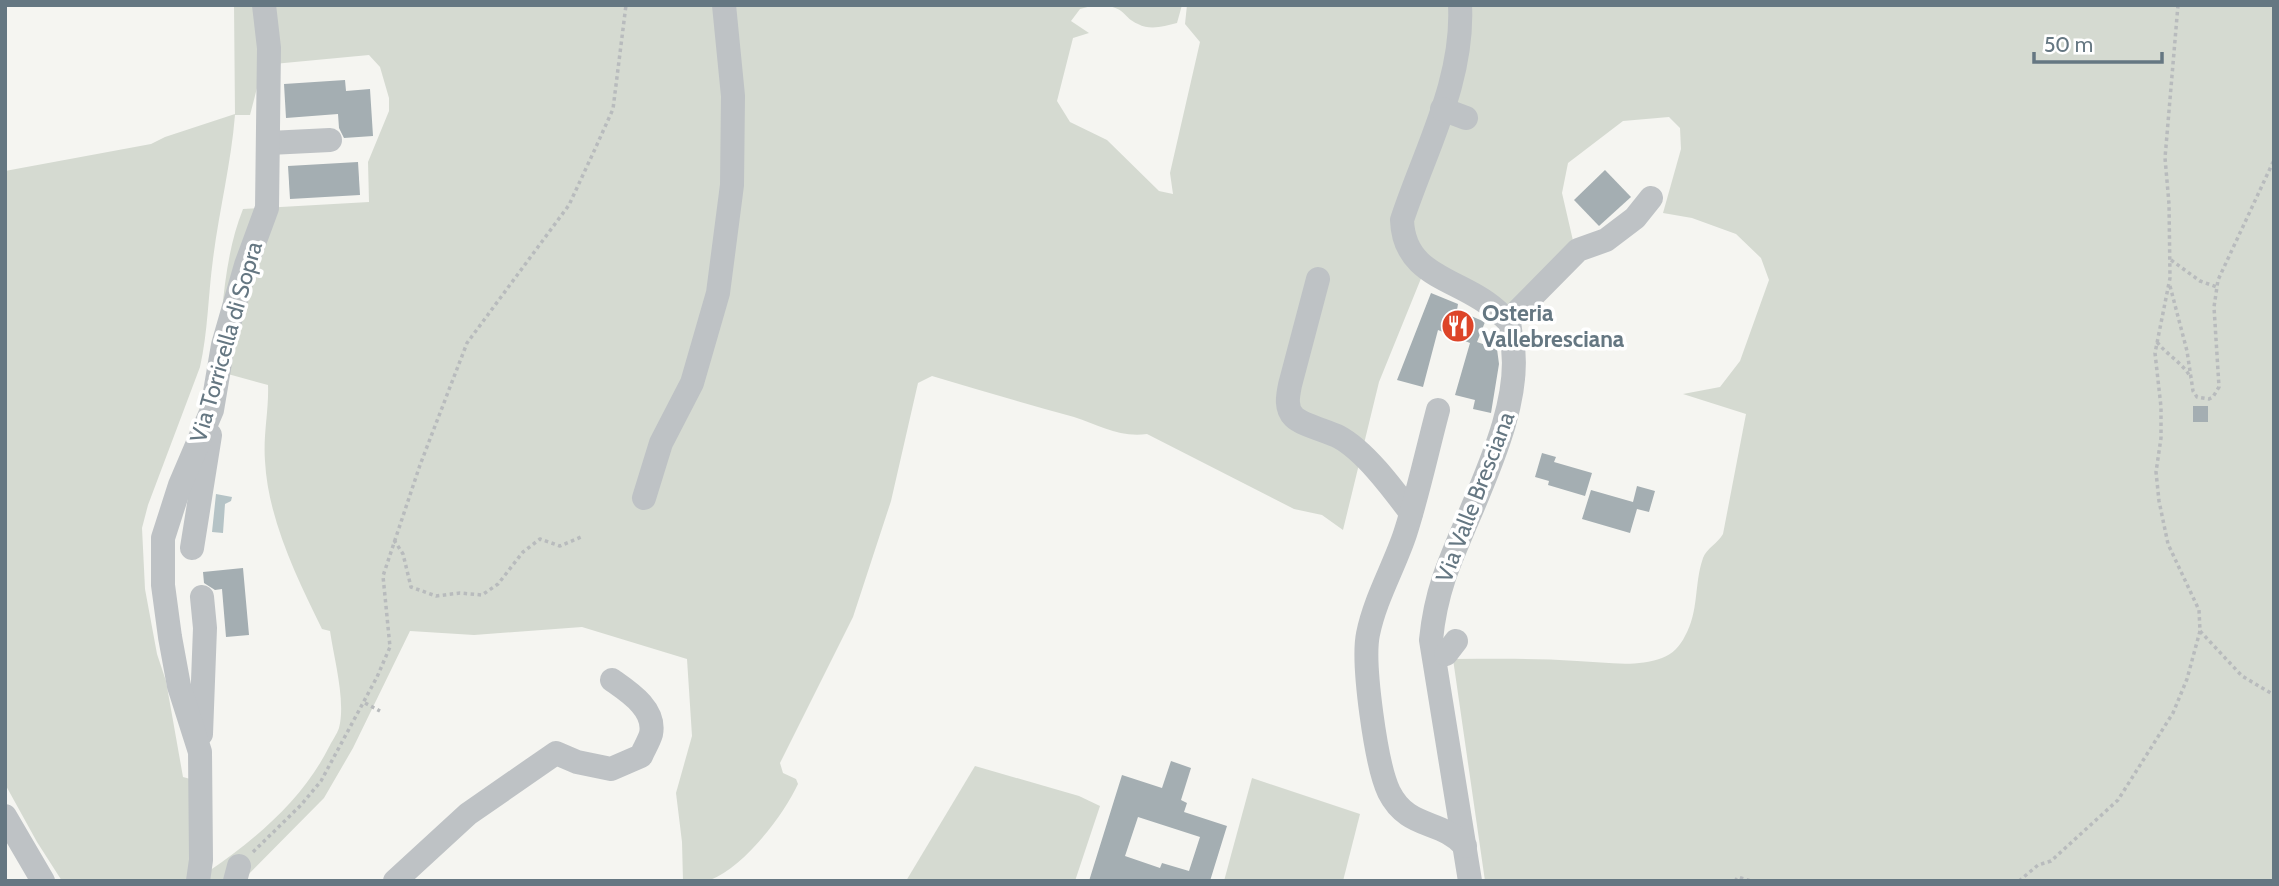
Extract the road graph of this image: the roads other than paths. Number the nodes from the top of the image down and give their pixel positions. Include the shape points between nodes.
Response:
1 (264, 5) edge
2 (724, 5) edge
3 (1460, 5) edge
4 (1442, 109) junction
5 (1466, 118) dead end
6 (330, 140) dead end
7 (269, 143) junction
8 (1651, 198) dead end
9 (1318, 279) dead end
10 (1508, 321) junction
11 (212, 410) junction
12 (1438, 410) dead end
13 (644, 498) dead end
14 (1410, 513) junction
15 (192, 548) dead end
16 (202, 597) dead end
17 (612, 680) dead end
18 (200, 752) junction
19 (5, 816) edge
20 (1465, 846) junction
21 (43, 881) edge
22 (198, 881) edge
23 (395, 881) edge
24 (1470, 881) edge

1 - 7 street, Via Torricella di Sopra
2 - 13 street via 733,96 732,185 718,293 692,383 662,443
3 - 4 street via 1458,59
4 - 5 street
4 - 10 street via 1402,220 1403,239 1424,267 1487,302
6 - 7 street
7 - 11 street, Via Torricella di Sopra via 267,208 223,345
8 - 10 street via 1635,218 1606,240 1578,250
9 - 14 street via 1290,385 1289,409 1294,417 1341,438 1387,481
10 - 20 street, Via Valle Bresciana via 1514,346 1513,394 1441,586 1431,640
11 - 15 street
11 - 18 street, Via Torricella di Sopra via 163,538 170,638 179,686
12 - 14 street
14 - 20 street via 1368,635 1367,673 1376,737 1389,792 1399,805 1421,824 1451,833
16 - 18 street
17 - 23 street via 633,695 648,714 651,732 641,756 611,769 556,753 468,814
18 - 22 street, Via Torricella di Sopra
19 - 21 street
20 - 24 street, Via Valle Bresciana

